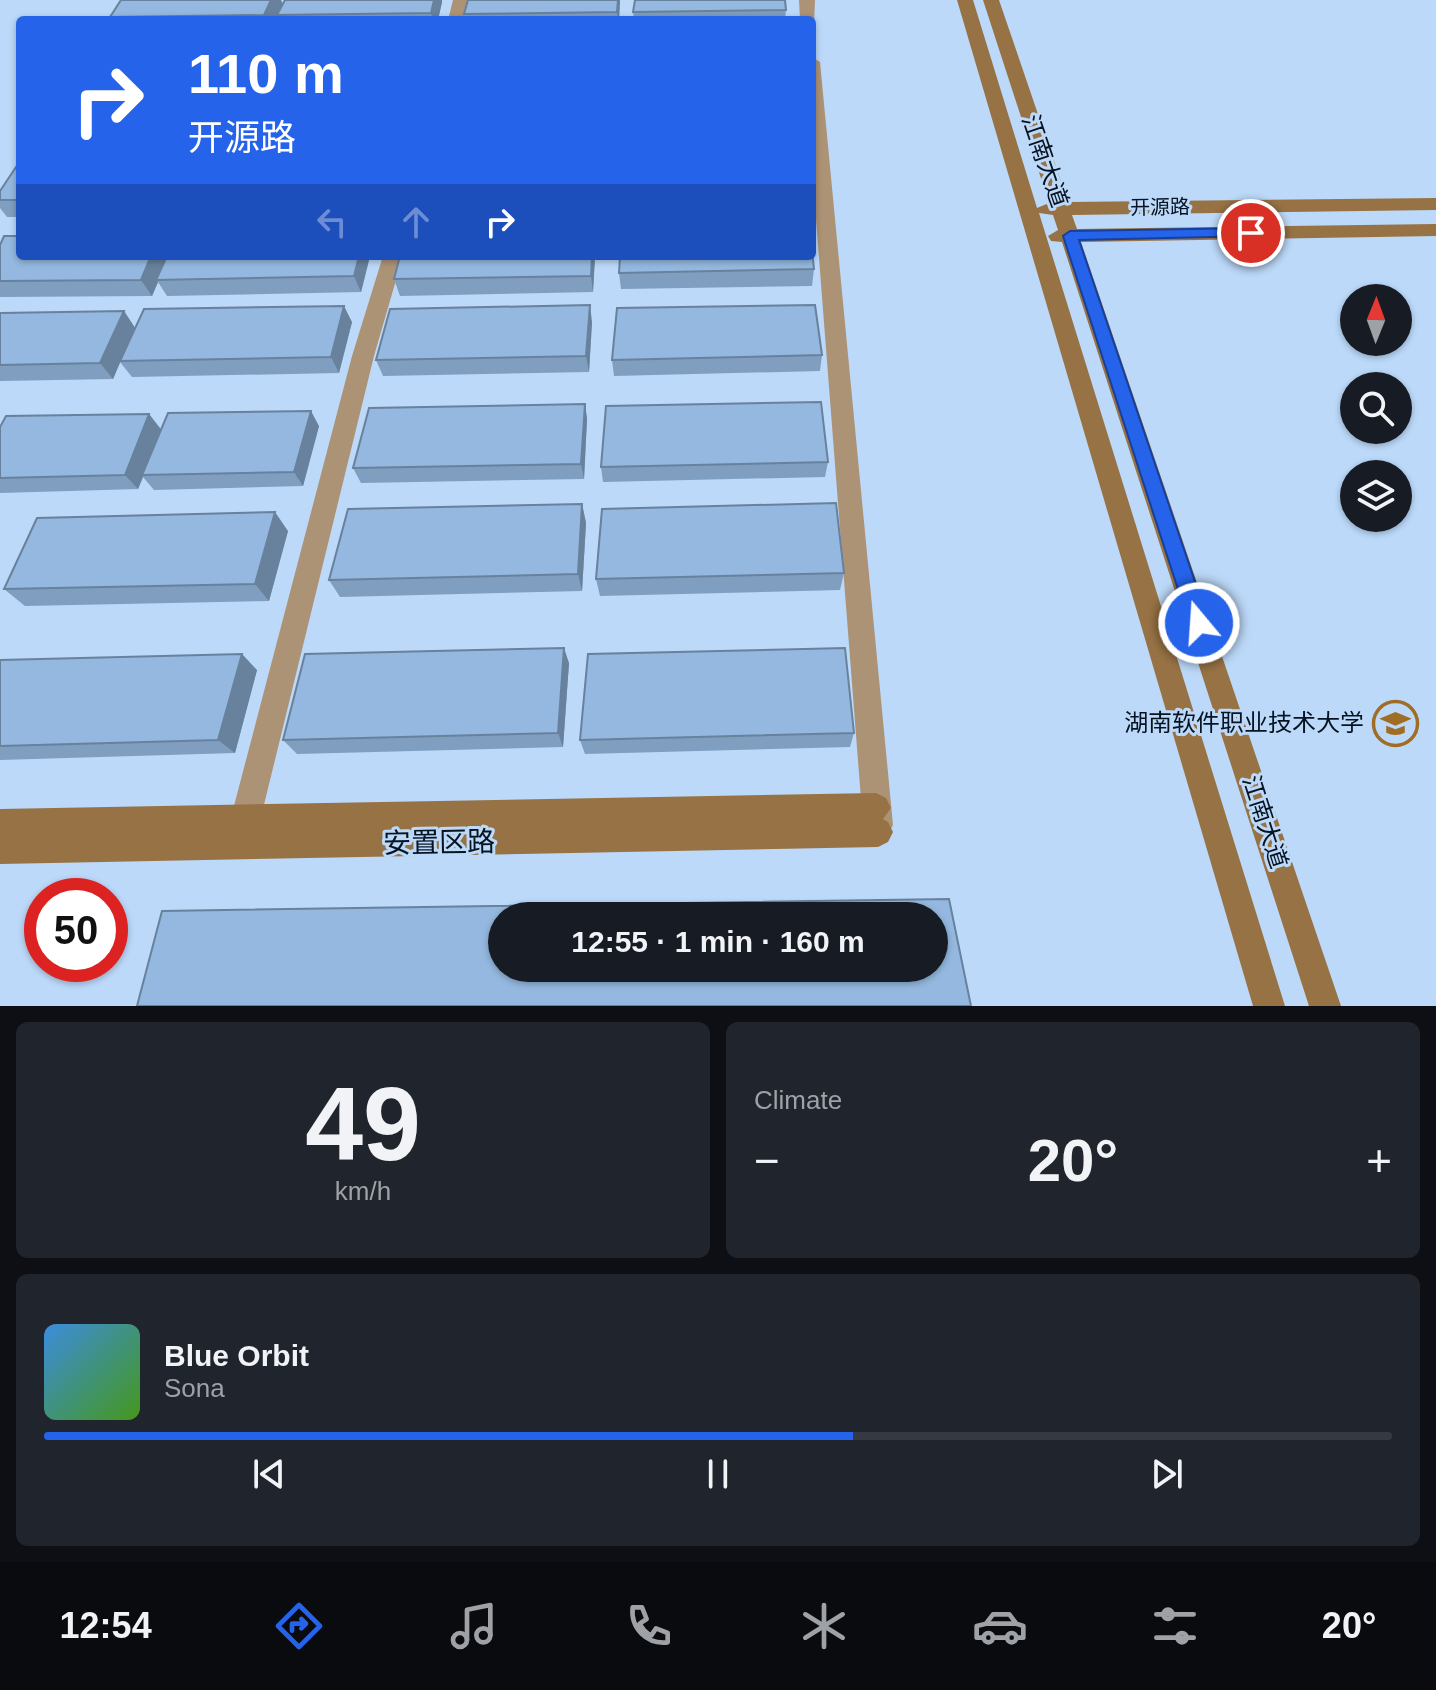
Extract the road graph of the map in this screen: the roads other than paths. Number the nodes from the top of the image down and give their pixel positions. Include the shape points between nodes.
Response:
1 (965, 0) edge
2 (991, 0) edge
3 (816, 109) edge
4 (1436, 204) edge
5 (1061, 209) junction
6 (1028, 210) junction
7 (1436, 230) edge
8 (1036, 236) junction
9 (1070, 236) junction
10 (392, 260) edge
11 (877, 820) junction
12 (245, 821) junction
13 (0, 824) edge
14 (0, 849) edge
15 (1269, 1006) edge
16 (1325, 1006) edge

1 - 6 main road, 江南大道
2 - 5 main road, 江南大道
3 - 11 street
4 - 5 main road, 开源路
5 - 6 main road, 开源路
5 - 9 main road, 江南大道
6 - 8 main road, 江南大道
7 - 9 main road, 开源路
8 - 9 main road, 开源路
8 - 15 main road, 江南大道
9 - 16 main road, 江南大道
10 - 12 street
11 - 12 main road, 安置区路
11 - 14 main road, 安置区路 via 341,845
12 - 13 main road, 安置区路

